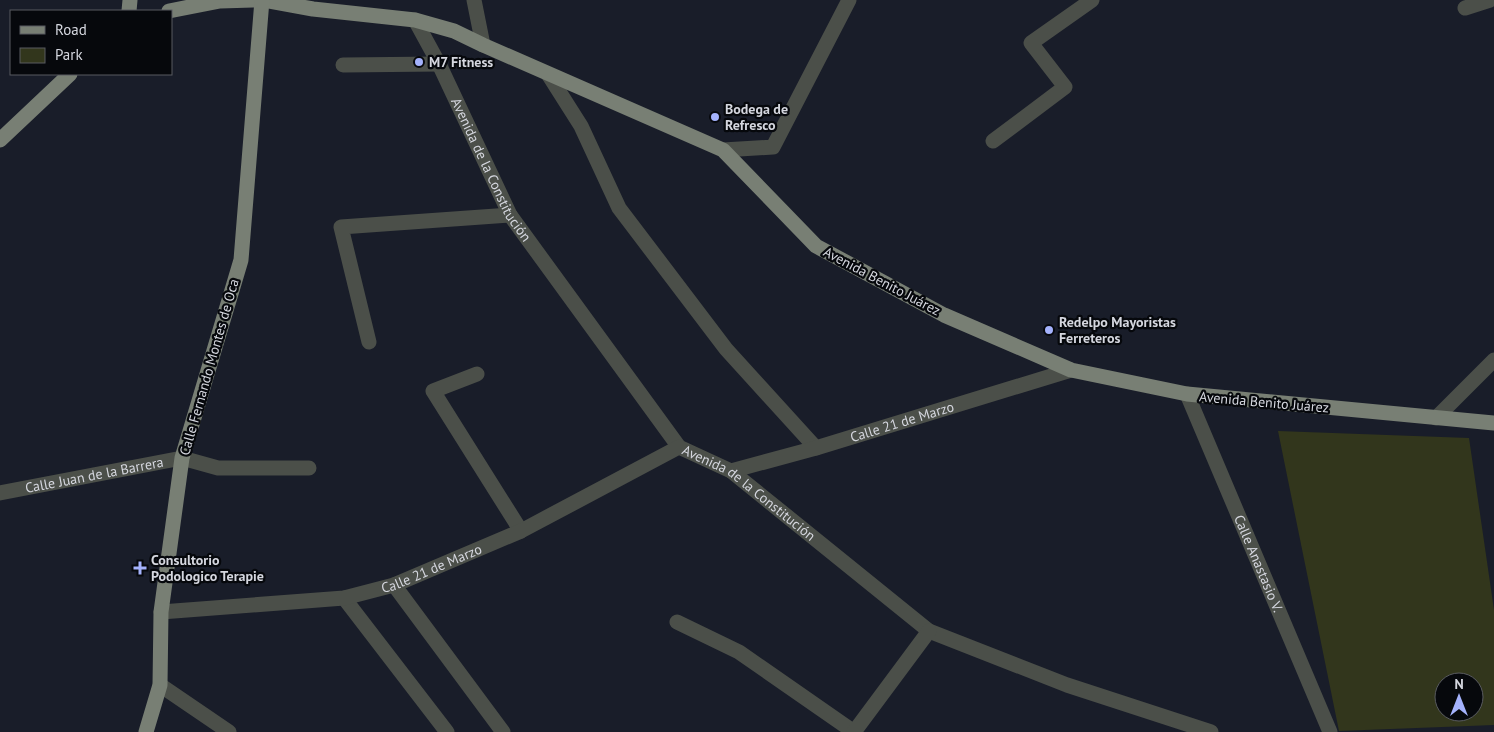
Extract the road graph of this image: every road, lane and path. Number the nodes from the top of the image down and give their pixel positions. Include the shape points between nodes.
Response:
1 (253, 0) edge
2 (263, 0) edge
3 (474, 0) edge
4 (849, 0) edge
5 (1092, 0) edge
6 (1490, 0) edge
7 (1465, 8) dead end
8 (172, 10) edge
9 (415, 20) junction
10 (483, 45) junction
11 (439, 64) junction
12 (342, 65) dead end
13 (548, 74) junction
14 (69, 75) edge
15 (0, 140) edge
16 (992, 141) dead end
17 (722, 150) junction
18 (510, 215) junction
19 (369, 342) dead end
20 (1494, 360) edge
21 (1071, 370) junction
22 (477, 374) dead end
23 (1187, 394) junction
24 (1436, 418) junction
25 (1494, 423) edge
26 (679, 447) junction
27 (816, 448) junction
28 (182, 458) junction
29 (309, 468) dead end
30 (731, 471) junction
31 (0, 493) edge
32 (521, 531) junction
33 (394, 585) junction
34 (344, 598) junction
35 (161, 612) junction
36 (677, 622) dead end
37 (929, 631) junction
38 (160, 685) junction
39 (146, 732) edge
40 (228, 732) edge
41 (447, 732) edge
42 (503, 732) edge
43 (854, 732) edge
44 (1211, 732) edge
45 (1330, 732) edge

1 - 8 main road via 220,1
2 - 9 main road, Avenida Benito Juárez
2 - 28 main road, Calle Fernando Montes de Oca via 241,260
3 - 10 street
4 - 17 street via 774,147
5 - 16 street via 1031,43 1065,87
6 - 7 street
9 - 10 main road, Avenida Benito Juárez via 454,31
9 - 11 street, Avenida de la Constitución
10 - 13 main road, Avenida Benito Juárez
11 - 12 street
11 - 18 street, Avenida de la Constitución
13 - 17 main road, Avenida Benito Juárez
13 - 27 street via 581,126 619,208 726,349
14 - 15 main road
17 - 21 main road, Avenida Benito Juárez via 816,246 944,315
18 - 19 street via 341,227
18 - 26 street, Avenida de la Constitución
20 - 24 street
21 - 23 main road, Avenida Benito Juárez
21 - 27 street, Calle 21 de Marzo
22 - 32 street via 433,391
23 - 24 main road, Avenida Benito Juárez
23 - 45 street, Calle Anastasio V.
24 - 25 main road, Avenida Benito Juárez
26 - 30 street, Avenida de la Constitución
26 - 32 street, Calle 21 de Marzo
27 - 30 street, Calle 21 de Marzo
28 - 29 street, Calle Juan de la Barrera via 218,468
28 - 31 street, Calle Juan de la Barrera
28 - 35 main road, Calle Fernando Montes de Oca
30 - 37 street, Avenida de la Constitución
32 - 33 street, Calle 21 de Marzo
33 - 34 street, Calle 21 de Marzo
33 - 42 street
34 - 35 street, Calle 21 de Marzo
34 - 41 street
35 - 38 main road, Calle Fernando Montes de Oca
36 - 43 street via 739,652
37 - 43 street
37 - 44 street, Avenida de la Constitución via 1067,685
38 - 39 main road, Calle Fernando Montes de Oca
38 - 40 street

